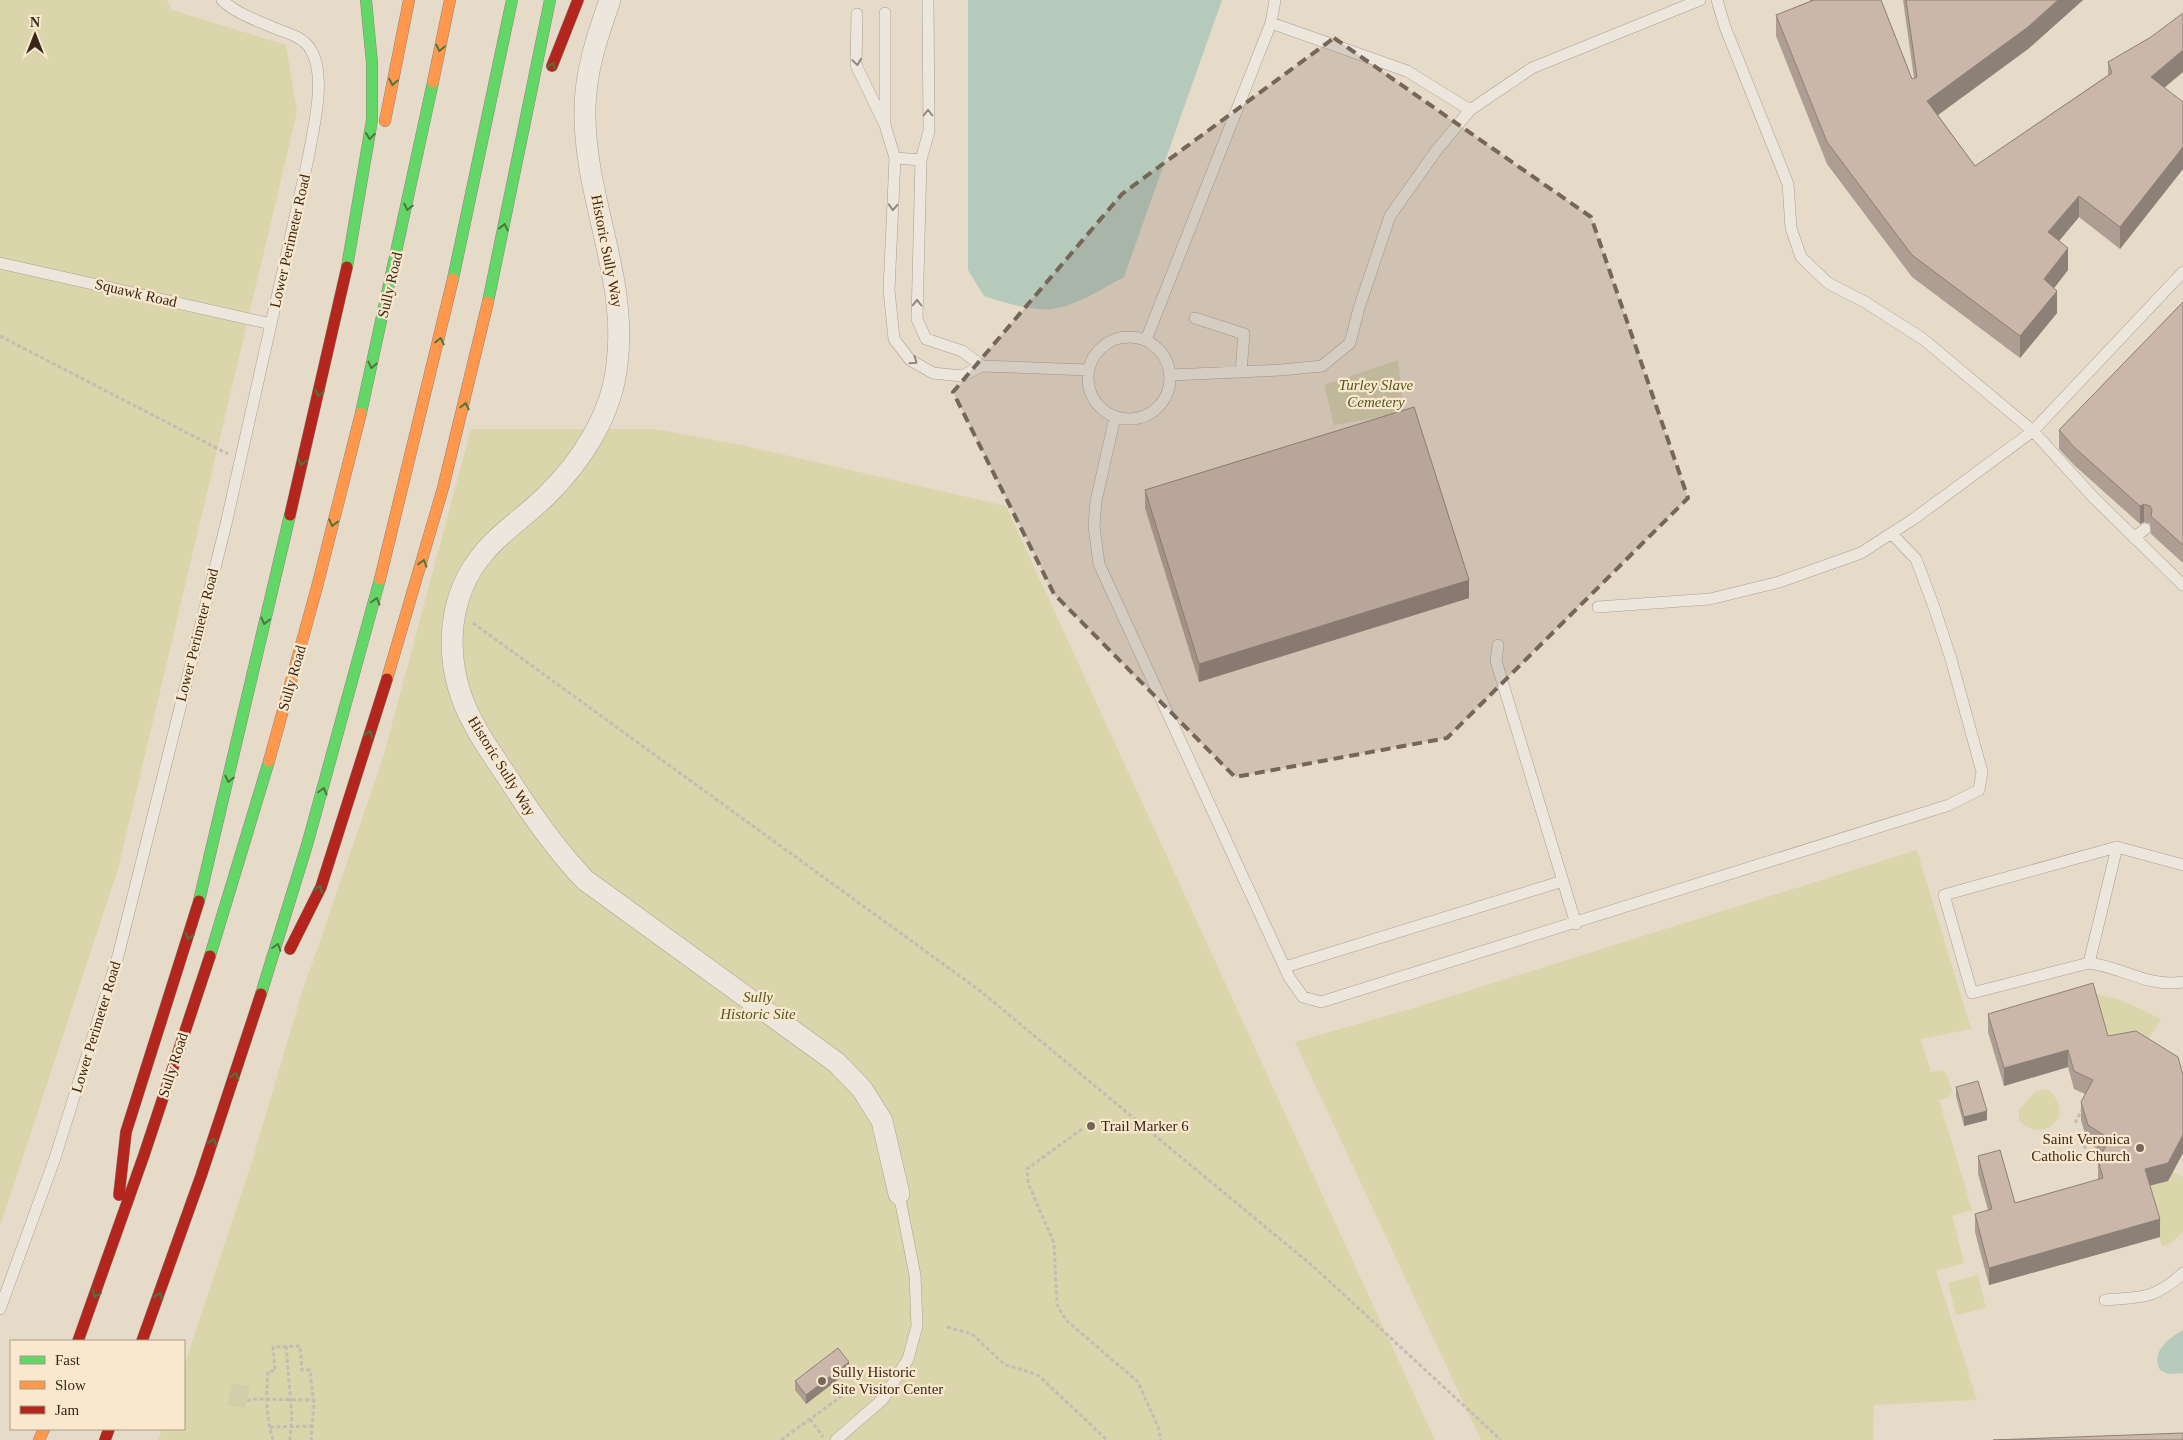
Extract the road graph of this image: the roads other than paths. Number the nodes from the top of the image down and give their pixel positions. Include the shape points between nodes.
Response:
1 (222, 0) edge
2 (366, 0) edge
3 (409, 0) edge
4 (450, 0) edge
5 (512, 0) edge
6 (550, 0) edge
7 (578, 0) edge
8 (610, 0) edge
9 (928, 0) edge
10 (1275, 0) edge
11 (1700, 0) edge
12 (1717, 0) edge
13 (857, 14) dead end
14 (885, 14) dead end
15 (1271, 23) junction
16 (548, 76) dead end
17 (542, 100) dead end
18 (1470, 110) junction
19 (885, 124) junction
20 (895, 158) junction
21 (921, 160) junction
22 (514, 179) junction
23 (0, 263) edge
24 (2183, 272) edge
25 (345, 277) junction
26 (1194, 318) dead end
27 (271, 324) junction
28 (1146, 340) junction
29 (982, 366) junction
30 (1088, 370) junction
31 (1241, 372) junction
32 (1171, 375) junction
33 (1115, 417) junction
34 (2033, 431) junction
35 (2145, 529) dead end
36 (1892, 534) junction
37 (2134, 538) junction
38 (2183, 585) edge
39 (1598, 607) dead end
40 (1498, 645) dead end
41 (2117, 847) junction
42 (2183, 865) edge
43 (1563, 880) junction
44 (1576, 924) junction
45 (2090, 963) junction
46 (1285, 967) junction
47 (2183, 982) edge
48 (251, 1027) junction
49 (899, 1194) joint
50 (112, 1248) junction
51 (2183, 1273) edge
52 (2105, 1300) dead end
53 (0, 1309) edge
54 (78, 1340) edge
55 (142, 1340) edge
56 (836, 1440) edge

1 - 27 lane, Lower Perimeter Road via 238,13 298,37 311,49 316,61 316,116
2 -> 25 highway via 372,62 372,120
3 -> 25 highway via 367,204
4 -> 50 highway, Sully Road via 389,290 315,594 235,873
48 -> 5 highway via 310,837 389,553 452,290
6 - 22 highway
16 -> 7 highway
8 - 49 street, Historic Sully Way via 595,42 585,116 591,173 616,292 620,336 615,383 604,413 579,458 546,496 488,548 464,582 452,620 453,666 475,726 566,861 593,885 837,1063 862,1088 882,1121
21 -> 9 lane via 928,132
10 - 15 lane
11 - 18 lane via 1532,68
12 - 34 lane via 1788,184 1791,228 1801,257 1828,283 1865,302 1922,339
13 -> 19 lane via 856,65
14 - 19 lane
15 - 18 lane via 1407,71
15 - 28 lane
17 - 22 highway
18 - 31 lane via 1390,216 1350,343 1322,366
19 - 20 lane
20 - 21 lane
20 -> 29 lane via 889,290 894,339 910,360 934,373 962,376
29 -> 21 lane via 962,350 926,339 917,319
48 -> 22 highway via 321,887 426,552 462,418
23 - 27 lane, Squawk Road
24 - 34 lane
25 -> 50 highway via 206,879 126,1132
26 - 31 lane via 1244,334
27 - 53 lane, Lower Perimeter Road via 118,956 46,1186
28 - 30 lane via 1134,336 1110,341 1092,358
28 - 32 lane via 1163,354
29 - 30 lane
30 - 33 lane via 1093,398 1104,411
31 - 32 lane
32 - 33 lane via 1164,401 1154,411 1128,420
33 - 46 lane via 1096,501 1094,526 1099,564
34 - 36 lane
34 - 37 lane
35 - 37 lane
36 - 39 lane via 1861,552 1779,582 1710,599
36 - 44 lane via 1916,559 1934,607 1982,772 1979,790 1949,805
37 - 38 lane
40 - 43 lane via 1496,660
41 - 42 lane
41 - 45 lane
41 - 45 lane via 1944,895 1972,993
43 - 44 lane
43 - 46 lane
44 - 46 lane via 1321,1002 1303,997
45 - 47 lane via 2158,984
55 -> 48 highway
49 - 56 lane via 915,1275 917,1326 908,1358 883,1398
50 -> 54 highway, Sully Road
51 - 52 lane via 2160,1292 2147,1297

